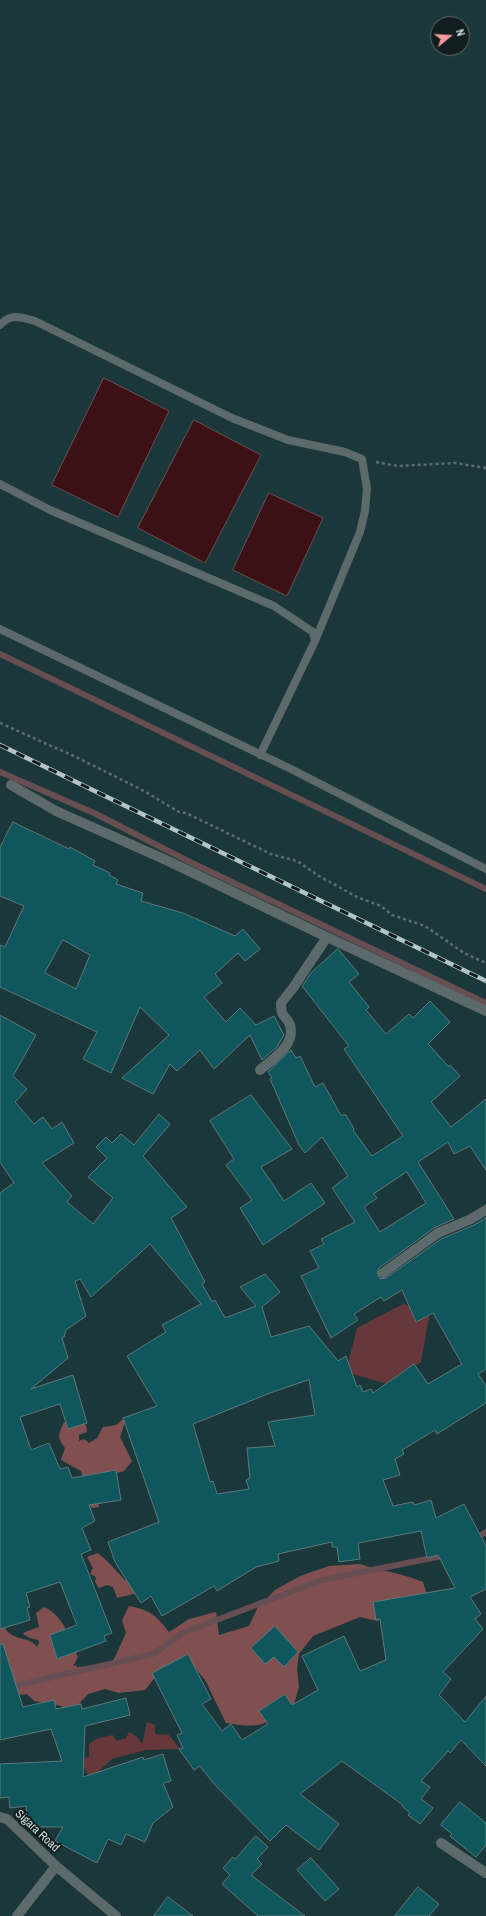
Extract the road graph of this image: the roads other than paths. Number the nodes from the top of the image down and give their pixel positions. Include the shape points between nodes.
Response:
1 (0, 325) edge
2 (0, 484) edge
3 (0, 629) edge
4 (315, 641) junction
5 (260, 755) junction
6 (11, 785) dead end
7 (486, 869) edge
8 (327, 937) junction
9 (486, 1011) edge
10 (260, 1070) dead end
11 (486, 1210) edge
12 (382, 1273) dead end
13 (0, 1817) edge
14 (441, 1843) dead end
15 (56, 1866) junction
16 (486, 1873) edge
17 (17, 1916) edge
18 (116, 1916) edge

1 - 4 lane via 6,319 15,316 36,321 232,418 288,440 345,452 362,459 367,490 366,511 360,532
2 - 4 lane via 50,510 274,606 312,632
3 - 5 lane
4 - 5 lane
5 - 7 lane
6 - 8 street via 56,811
8 - 9 street
8 - 10 street via 281,1003 281,1014 290,1025 286,1049
11 - 12 street via 438,1233
13 - 15 street, Sigara Road via 7,1819
14 - 16 street
15 - 17 street
15 - 18 street, Sigara Road

